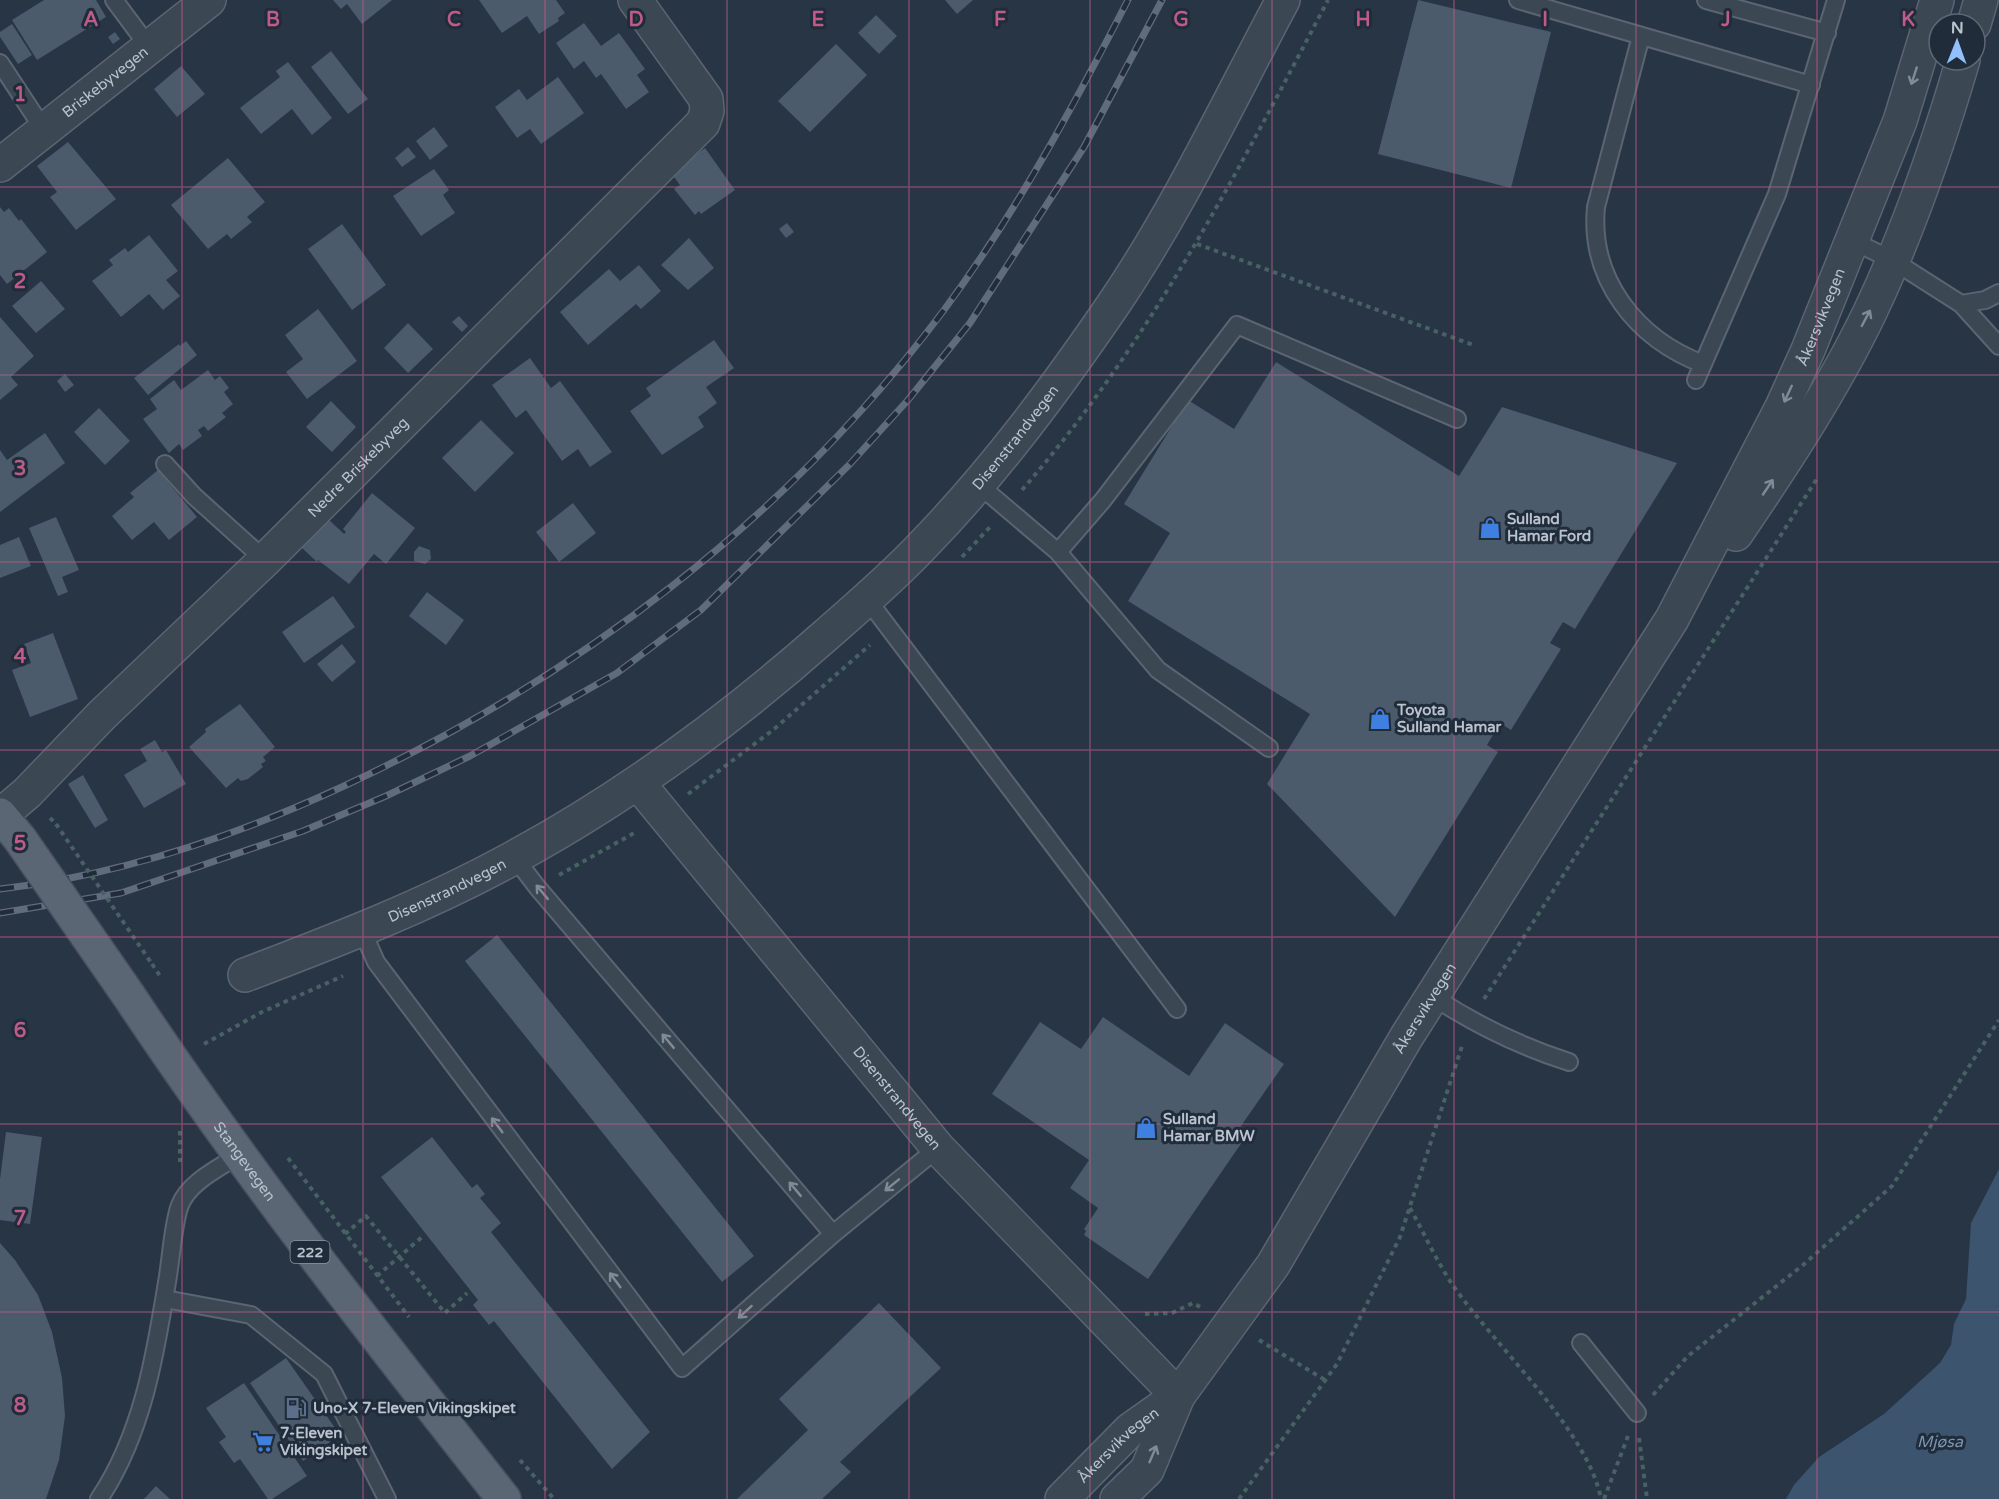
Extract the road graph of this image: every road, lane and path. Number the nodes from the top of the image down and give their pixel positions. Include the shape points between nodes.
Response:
1 (114, 0) edge
2 (209, 0) edge
3 (635, 0) edge
4 (1283, 0) edge
5 (1518, 0) edge
6 (1706, 0) edge
7 (1836, 0) edge
8 (1937, 0) edge
9 (1728, 3) edge
10 (1827, 33) junction
11 (1641, 36) junction
12 (149, 47) junction
13 (0, 63) edge
14 (1959, 72) edge
15 (1811, 85) junction
16 (44, 130) junction
17 (0, 165) edge
18 (1853, 241) junction
19 (1197, 244) dead end
20 (1892, 260) junction
21 (1999, 293) edge
22 (1961, 304) junction
23 (1476, 346) dead end
24 (1999, 346) edge
25 (1703, 364) junction
26 (1696, 380) dead end
27 (1457, 419) dead end
28 (165, 464) dead end
29 (1819, 475) dead end
30 (978, 484) junction
31 (1058, 552) junction
32 (265, 560) junction
33 (867, 599) junction
34 (1672, 619) junction
35 (1269, 748) dead end
36 (638, 783) junction
37 (7, 823) edge
38 (56, 824) dead end
39 (515, 858) junction
40 (362, 930) junction
41 (245, 975) dead end
42 (165, 984) dead end
43 (1432, 996) junction
44 (1177, 1010) dead end
45 (262, 1012) dead end
46 (1999, 1020) edge
47 (1470, 1021) junction
48 (197, 1034) dead end
49 (204, 1044) junction
50 (209, 1052) dead end
51 (1569, 1062) dead end
52 (938, 1149) junction
53 (284, 1153) dead end
54 (239, 1155) junction
55 (1410, 1207) junction
56 (345, 1234) junction
57 (833, 1234) junction
58 (422, 1237) dead end
59 (398, 1258) junction
60 (377, 1276) junction
61 (467, 1293) dead end
62 (165, 1299) junction
63 (412, 1322) dead end
64 (1581, 1343) dead end
65 (1178, 1396) junction
66 (1637, 1413) junction
67 (518, 1458) dead end
68 (99, 1499) edge
69 (387, 1499) edge
70 (504, 1499) edge
71 (554, 1499) edge
72 (1062, 1499) edge
73 (1117, 1499) edge
74 (1239, 1499) edge
75 (1602, 1499) edge
76 (1647, 1499) edge

1 - 12 lane
2 - 12 street, Briskebyvegen
3 - 32 street, Nedre Briskebyveg via 706,99 704,123
4 - 30 street, Disenstrandvegen via 1186,183 1117,299 1049,395
5 - 11 lane
6 - 9 lane
7 - 10 lane
8 -> 18 street, Åkersvikvegen via 1900,121
9 - 10 lane
10 - 15 lane
11 - 15 lane
11 - 25 lane via 1596,207 1594,228 1614,292 1627,309 1654,339 1676,354
12 - 16 street, Briskebyvegen
13 - 16 lane
14 - 20 street, Åkersvikvegen
15 - 25 lane via 1777,194
16 - 17 street, Briskebyvegen
18 - 20 lane
18 -> 34 street, Åkersvikvegen via 1782,407
19 - 23 path
20 - 22 lane
34 -> 20 street, Åkersvikvegen via 1731,543 1779,470 1870,312
21 - 22 lane
22 - 24 lane
25 - 26 lane
27 - 31 lane via 1237,325
28 - 32 lane via 194,496
29 - 47 path
30 - 31 lane
30 - 33 street, Disenstrandvegen via 923,546
31 - 35 lane via 1158,670
32 - 37 street, Nedre Briskebyveg via 102,714 27,793
33 - 36 street, Disenstrandvegen via 721,724
33 - 44 lane
34 - 43 street, Åkersvikvegen
36 - 39 street, Disenstrandvegen
36 - 52 street, Disenstrandvegen
37 - 54 main road, Stangevegen / 222, bridge
38 - 42 path, bridge
39 - 40 street, Disenstrandvegen
57 -> 39 lane
40 - 41 street, Disenstrandvegen
57 -> 40 lane via 682,1368 376,962
43 - 47 lane
43 - 65 street, Åkersvikvegen via 1273,1264
45 - 49 path
46 - 66 path via 1892,1186 1803,1265 1688,1356
47 - 51 lane via 1526,1048
47 - 55 path
48 - 49 path
49 - 50 path
52 -> 57 lane
52 - 65 street, Disenstrandvegen
53 - 56 path
54 - 62 lane via 201,1179 180,1204
54 - 70 main road, Stangevegen / 222 via 315,1259
55 - 74 path via 1400,1237 1337,1364
55 - 75 path via 1452,1284 1565,1426
56 - 59 path via 366,1216
56 - 60 path
58 - 59 path
59 - 60 path
59 - 61 path via 445,1313
60 - 63 path
62 - 68 lane via 132,1438
62 - 69 lane via 251,1316 324,1374
64 - 66 lane
65 - 72 street, Åkersvikvegen via 1130,1430
73 -> 65 street, Åkersvikvegen via 1147,1470
66 - 75 path
66 - 76 path
67 - 71 path

